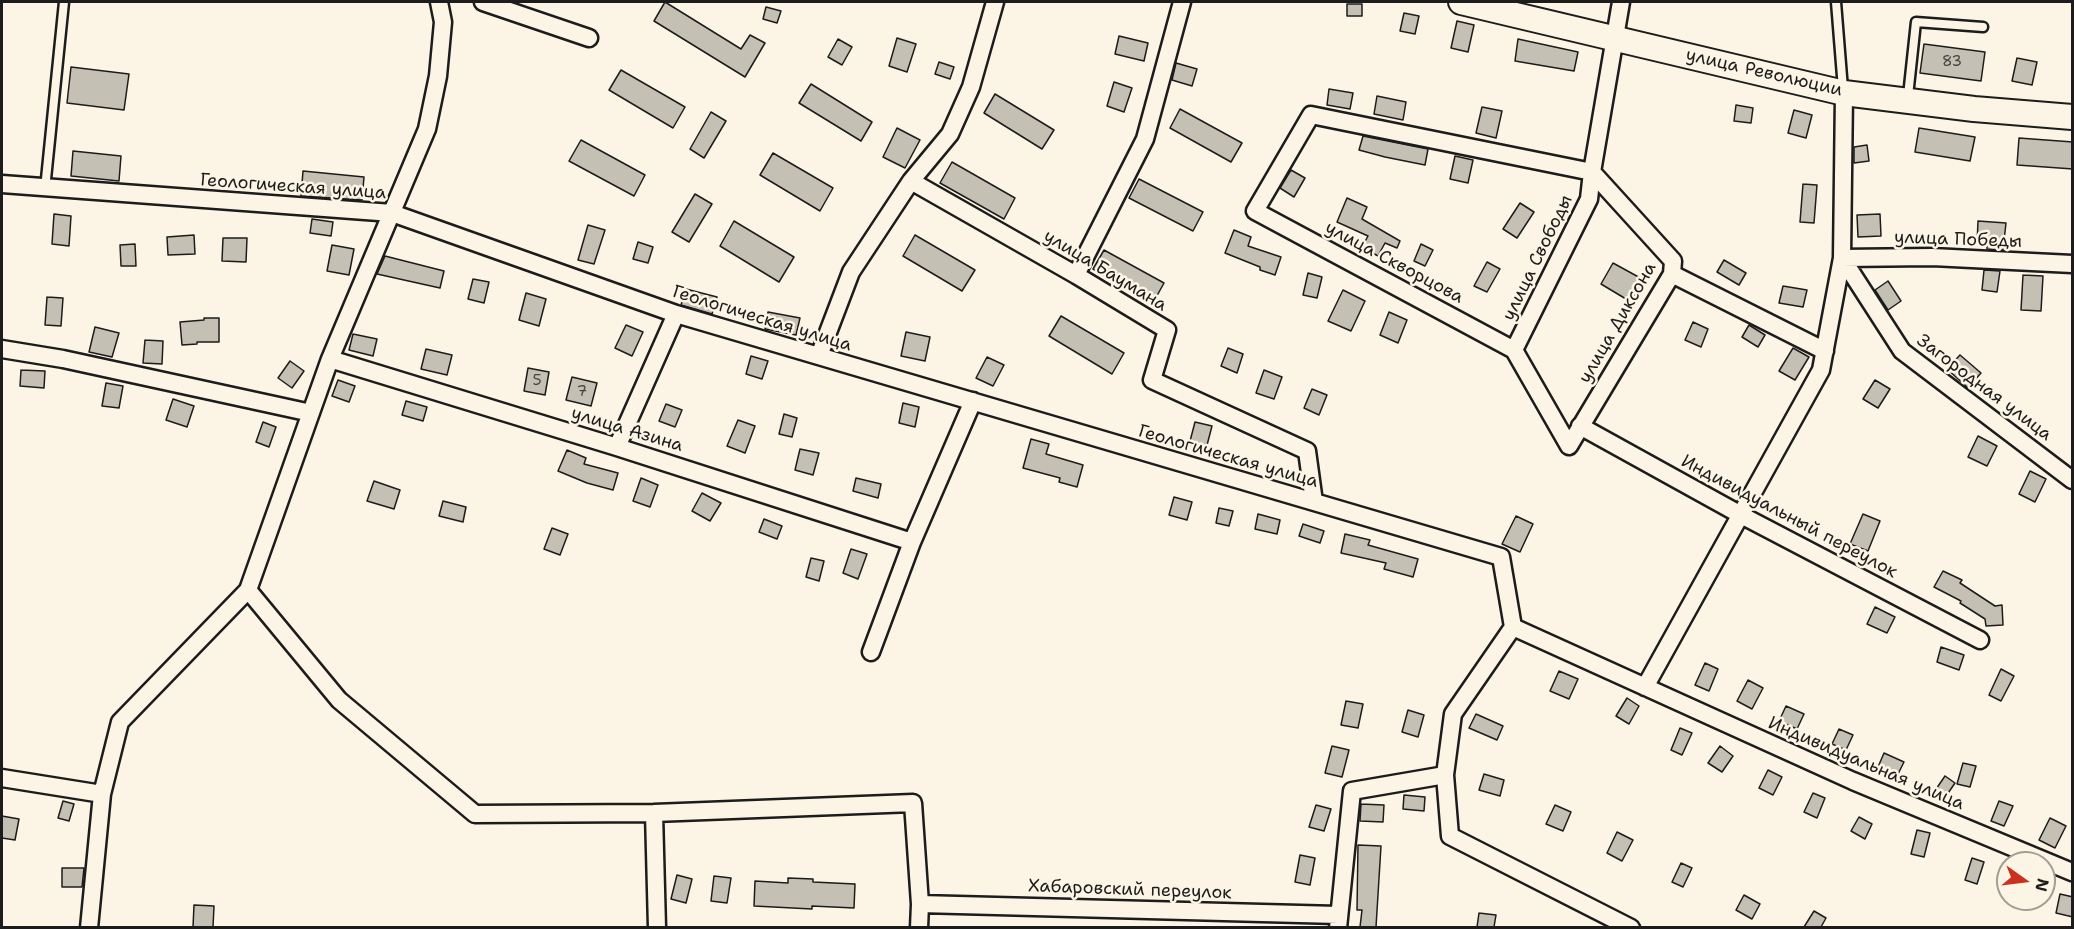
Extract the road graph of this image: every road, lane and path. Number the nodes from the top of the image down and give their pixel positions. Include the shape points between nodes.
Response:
1 (64, 2) edge
2 (439, 2) edge
3 (483, 2) edge
4 (995, 2) edge
5 (1182, 2) edge
6 (1461, 2) edge
7 (1621, 2) edge
8 (1836, 2) edge
9 (1983, 27) dead end
10 (1614, 37) junction
11 (589, 38) dead end
12 (1844, 93) junction
13 (1908, 96) dead end
14 (2073, 117) edge
15 (1592, 172) junction
16 (911, 181) junction
17 (2, 184) edge
18 (45, 189) junction
19 (392, 213) junction
20 (1842, 258) junction
21 (2073, 264) edge
22 (1672, 274) junction
23 (1076, 275) junction
24 (676, 314) junction
25 (2, 349) edge
26 (1514, 350) junction
27 (1826, 351) junction
28 (819, 356) junction
29 (330, 359) junction
30 (973, 401) junction
31 (311, 413) junction
32 (1580, 426) junction
33 (1569, 446) joint
34 (617, 447) junction
35 (2073, 480) edge
36 (1314, 502) junction
37 (1741, 515) junction
38 (912, 542) junction
39 (248, 590) junction
40 (1513, 627) junction
41 (1980, 640) dead end
42 (871, 652) dead end
43 (1646, 687) junction
44 (1446, 775) junction
45 (2, 778) edge
46 (102, 794) junction
47 (654, 813) junction
48 (2073, 872) edge
49 (920, 904) junction
50 (1338, 921) edge
51 (88, 927) edge
52 (657, 927) edge
53 (919, 927) edge
54 (1631, 927) edge

1 - 18 lane
2 - 19 street via 443,22 438,76 426,129
3 - 11 street
4 - 16 street via 971,87 951,134
5 - 23 street via 1144,139
6 - 10 street, улица Революции
7 - 10 street, улица Свободы
8 - 12 lane
9 - 13 lane via 1916,22
10 - 12 street, улица Революции
10 - 15 street, улица Свободы
12 - 14 street, улица Революции
12 - 20 street
15 - 22 street, улица Диксона via 1673,261
15 - 26 street, улица Свободы via 1589,198
15 - 26 street, улица Скворцова via 1311,114 1255,211
16 - 23 street, улица Баумана
16 - 28 street via 851,272
17 - 18 street, Геологическая улица
18 - 19 street, Геологическая улица
19 - 24 street, Геологическая улица
19 - 29 street
20 - 21 street, улица Победы via 1932,257
20 - 27 street
20 - 35 street, Загородная улица via 1902,351
22 - 27 street
22 - 32 street, улица Диксона
23 - 36 street, улица Баумана via 1167,330 1152,380 1307,451
24 - 28 street, Геологическая улица
24 - 34 street
25 - 31 street
26 - 33 street, улица Свободы
27 - 37 street via 1821,370
28 - 30 street, Геологическая улица
29 - 31 street
29 - 34 street, улица Азина
30 - 36 street, Геологическая улица
30 - 38 street
31 - 39 street
32 - 33 street, улица Диксона
32 - 37 street, Индивидуальный переулок
34 - 38 street, улица Азина
36 - 40 street, Геологическая улица via 1501,557
37 - 41 street, Индивидуальный переулок
37 - 43 street
38 - 42 street
39 - 46 street via 120,722
39 - 47 street via 339,700 475,814
40 - 43 street, Индивидуальная улица
40 - 44 street via 1453,714
43 - 48 street, Индивидуальная улица via 1853,781
44 - 50 street via 1353,791
44 - 54 street via 1450,836
45 - 46 street
46 - 51 street
47 - 49 street via 913,803
47 - 52 street
49 - 50 street, Хабаровский переулок
49 - 53 street

